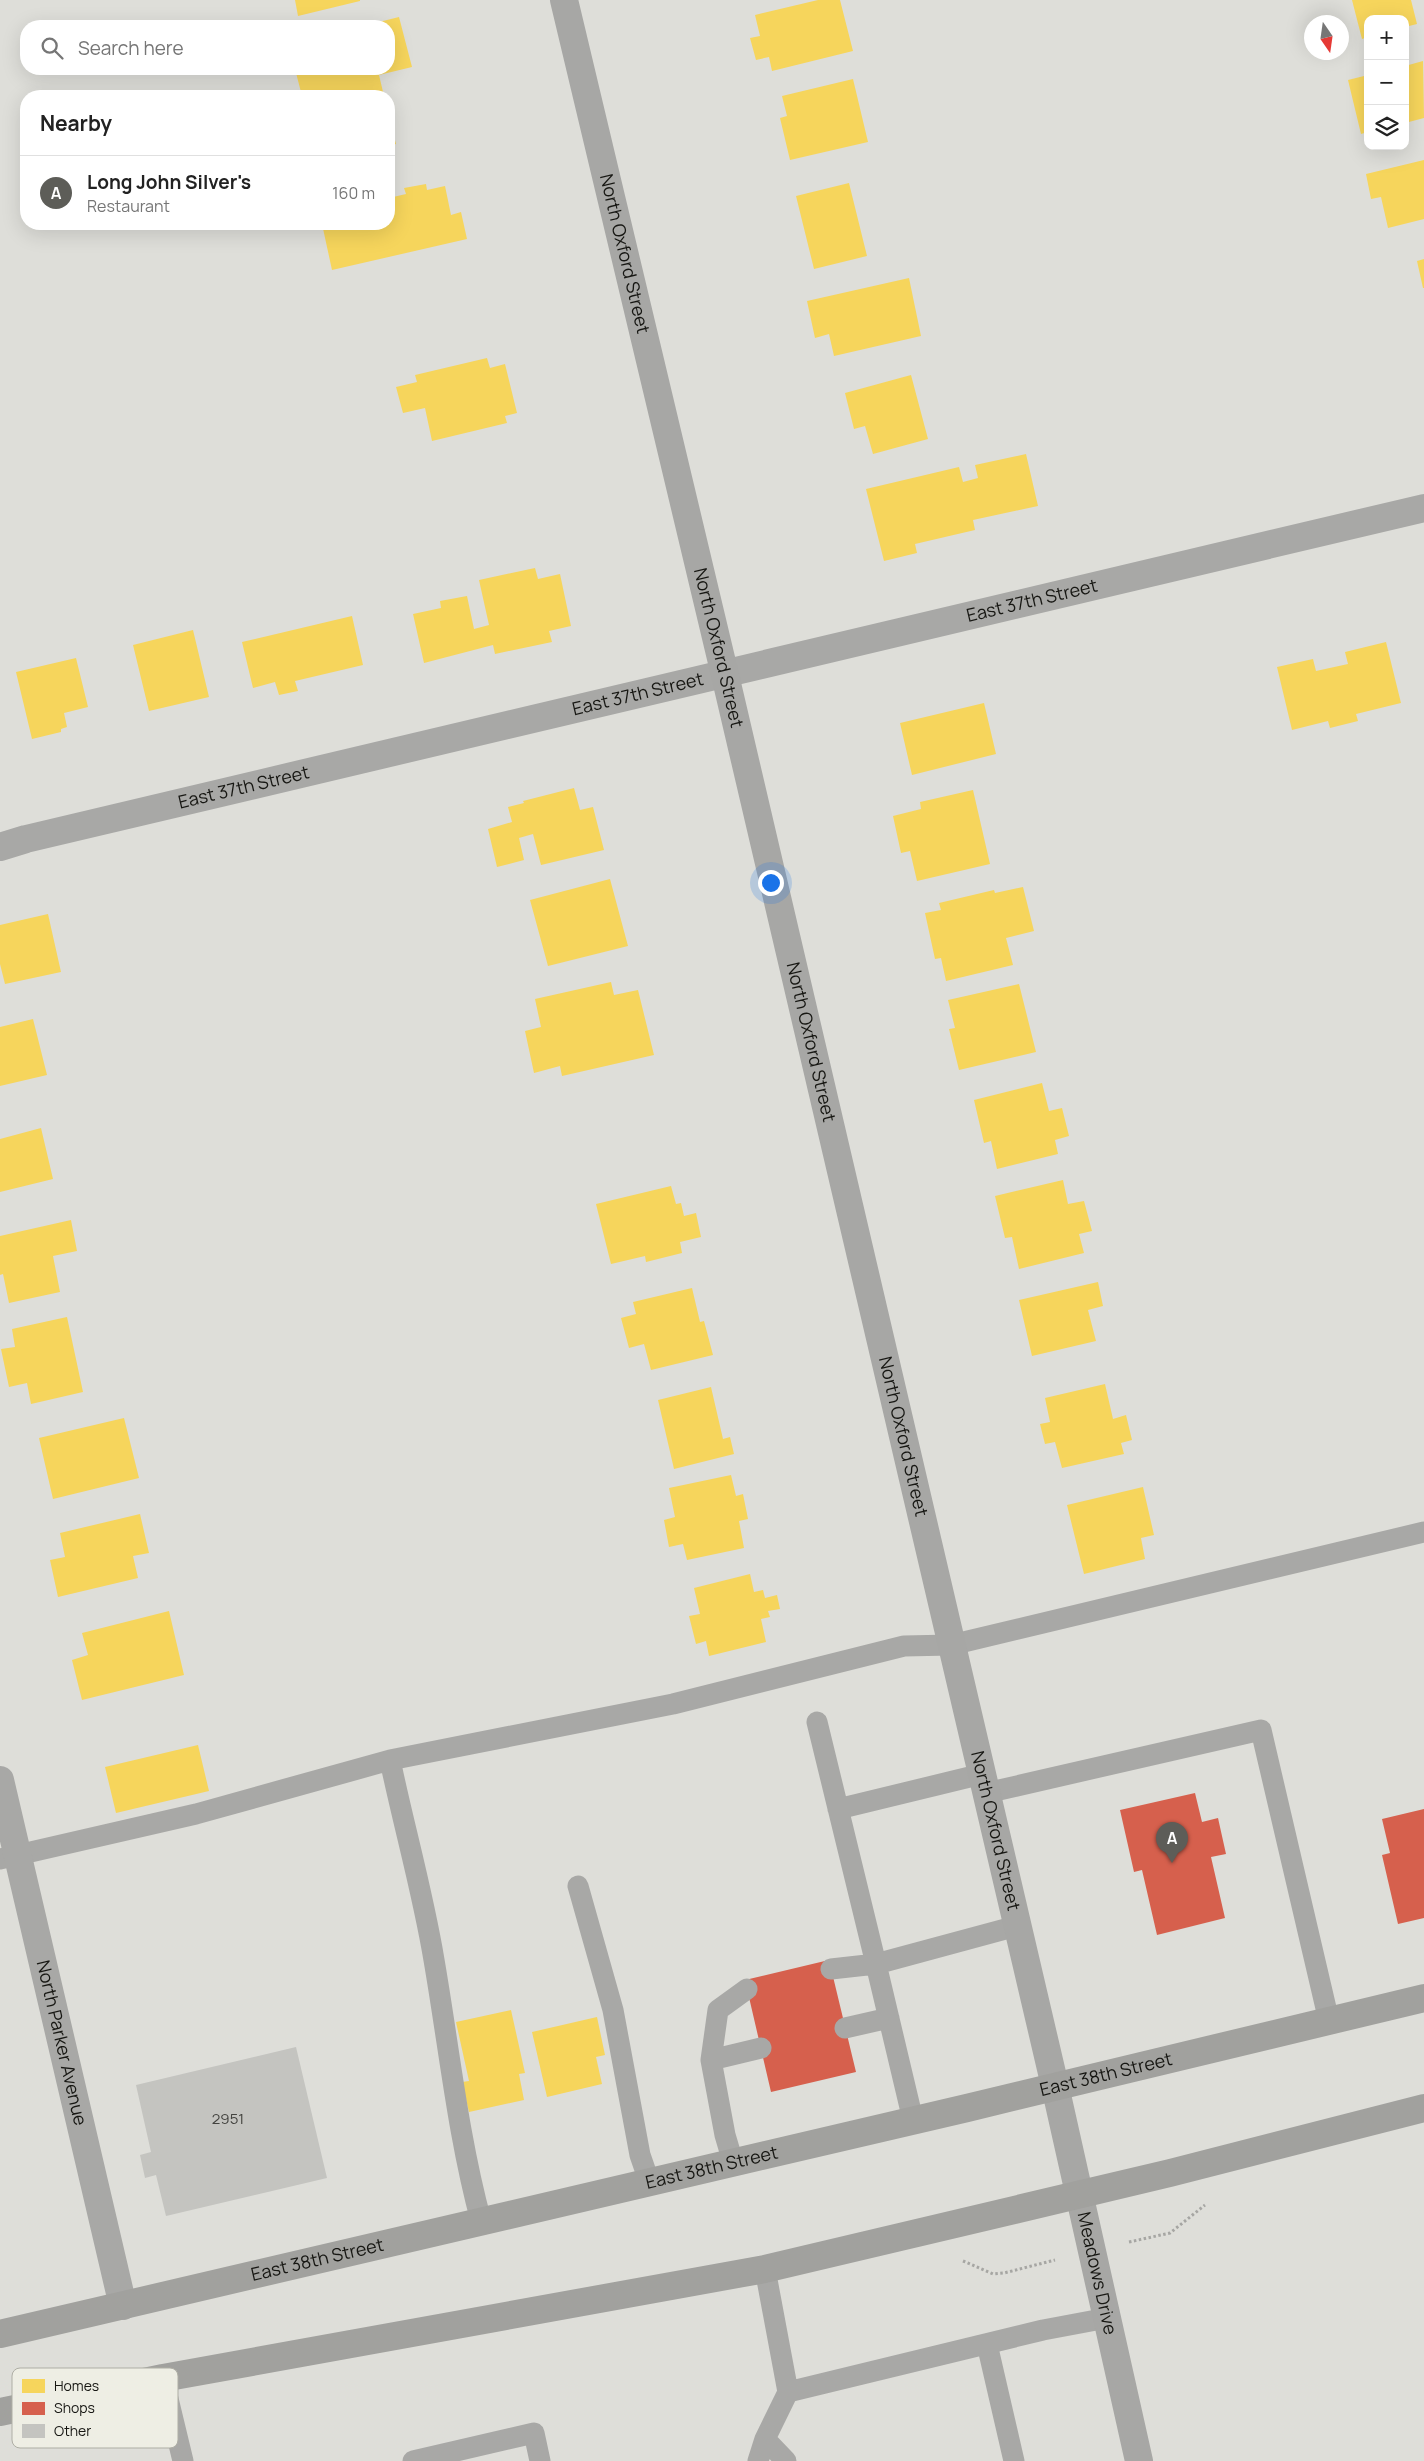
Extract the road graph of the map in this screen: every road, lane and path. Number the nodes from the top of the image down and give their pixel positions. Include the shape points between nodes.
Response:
1 (564, 0) edge
2 (1424, 508) edge
3 (725, 675) junction
4 (0, 847) edge
5 (1424, 1532) edge
6 (951, 1645) junction
7 (817, 1722) dead end
8 (390, 1760) junction
9 (0, 1780) edge
10 (984, 1784) junction
11 (838, 1809) junction
12 (9, 1857) edge
13 (578, 1886) dead end
14 (1017, 1926) junction
15 (876, 1964) junction
16 (831, 1969) dead end
17 (747, 1989) dead end
18 (1424, 1998) edge
19 (889, 2018) junction
20 (1329, 2021) junction
21 (845, 2028) dead end
22 (761, 2048) dead end
23 (711, 2060) junction
24 (1055, 2086) junction
25 (1424, 2108) edge
26 (913, 2120) junction
27 (733, 2162) junction
28 (649, 2182) junction
29 (1078, 2195) junction
30 (481, 2221) junction
31 (765, 2268) junction
32 (123, 2306) junction
33 (1107, 2318) junction
34 (0, 2334) edge
35 (987, 2344) junction
36 (178, 2375) edge
37 (788, 2392) junction
38 (765, 2439) junction
39 (178, 2440) edge
40 (183, 2461) edge
41 (413, 2461) edge
42 (540, 2461) edge
43 (758, 2461) edge
44 (786, 2461) edge
45 (1014, 2461) edge
46 (1139, 2461) edge

1 - 3 street, North Oxford Street
2 - 3 street, East 37th Street
3 - 4 street, East 37th Street
3 - 6 street, North Oxford Street
5 - 6 lane
6 - 8 lane via 904,1646 673,1704
6 - 10 street, North Oxford Street
7 - 11 lane
8 - 12 lane via 196,1814
8 - 30 lane via 434,1959 451,2078
9 - 12 street, North Parker Avenue
10 - 11 lane
10 - 14 street, North Oxford Street
10 - 20 lane via 1261,1730
11 - 15 lane
12 - 32 street, North Parker Avenue
13 - 28 lane via 613,2010 640,2155
14 - 15 lane
14 - 24 street, North Oxford Street
15 - 16 lane
15 - 19 lane
17 - 23 lane via 718,2010
18 - 20 main road, East 38th Street
19 - 21 lane
19 - 26 lane
20 - 24 main road, East 38th Street
22 - 23 lane
23 - 27 lane
24 - 26 main road, East 38th Street
24 - 29 street, Meadows Drive
25 - 29 main road
26 - 27 main road, East 38th Street
27 - 28 main road, East 38th Street
28 - 30 main road, East 38th Street
29 - 31 main road
29 - 33 street, Meadows Drive
30 - 32 main road, East 38th Street
31 - 36 main road
31 - 37 lane
32 - 34 main road, East 38th Street
33 - 35 lane
33 - 46 street, Meadows Drive
35 - 37 lane
35 - 45 lane
37 - 38 lane
38 - 43 lane
38 - 44 lane
39 - 40 lane
41 - 42 lane via 534,2434

